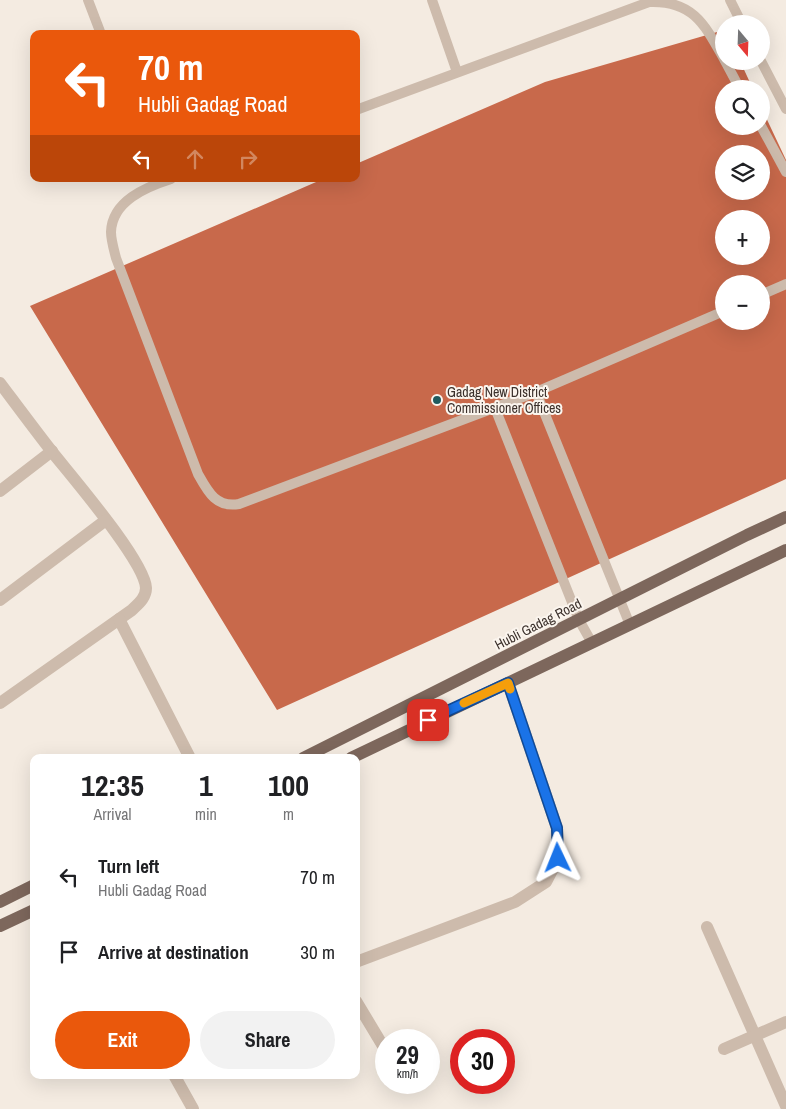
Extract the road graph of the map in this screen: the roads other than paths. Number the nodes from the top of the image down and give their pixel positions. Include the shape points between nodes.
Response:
1 (88, 0) edge
2 (432, 0) edge
3 (730, 0) edge
4 (738, 15) edge
5 (99, 30) edge
6 (715, 43) edge
7 (766, 70) edge
8 (457, 72) junction
9 (360, 108) edge
10 (786, 109) edge
11 (766, 135) edge
12 (786, 172) edge
13 (156, 182) edge
14 (786, 284) edge
15 (770, 291) edge
16 (715, 315) edge
17 (0, 383) edge
18 (536, 392) junction
19 (495, 408) junction
20 (52, 451) junction
21 (0, 491) edge
22 (786, 517) edge
23 (106, 520) junction
24 (786, 550) edge
25 (619, 599) junction
26 (0, 600) edge
27 (120, 619) junction
28 (580, 620) junction
29 (630, 625) junction
30 (592, 643) junction
31 (508, 683) junction
32 (0, 703) edge
33 (188, 754) edge
34 (311, 754) edge
35 (359, 754) edge
36 (30, 887) edge
37 (0, 902) edge
38 (30, 912) edge
39 (0, 926) edge
40 (707, 927) dead end
41 (360, 960) edge
42 (360, 1008) edge
43 (786, 1022) edge
44 (375, 1033) edge
45 (755, 1036) junction
46 (724, 1049) dead end
47 (176, 1079) edge
48 (786, 1106) edge
49 (193, 1109) edge

1 - 5 lane
2 - 8 lane
3 - 4 lane
6 - 8 lane via 706,26 688,10 658,1 641,4
7 - 10 lane
8 - 9 lane
11 - 12 lane
13 - 19 lane via 129,198 117,211 112,222 112,244 198,474 215,499 223,504 239,504
14 - 15 lane
16 - 18 lane
17 - 20 street
18 - 19 lane
18 - 25 lane
19 - 28 lane
20 - 21 street
20 - 23 street
22 - 25 main road, Hubli Gadag Road
23 - 26 street
23 - 27 street via 137,564 146,590 142,600
24 - 29 main road
25 - 28 main road, Hubli Gadag Road
25 - 29 lane
27 - 32 street
27 - 33 street
28 - 30 lane
28 - 34 main road, Hubli Gadag Road
29 - 30 main road
30 - 31 main road
31 - 35 main road
31 - 41 street via 557,828 558,858 546,882 515,902
36 - 37 main road
38 - 39 main road
40 - 45 street
42 - 44 street
43 - 45 street
45 - 46 street
45 - 48 street
47 - 49 street

